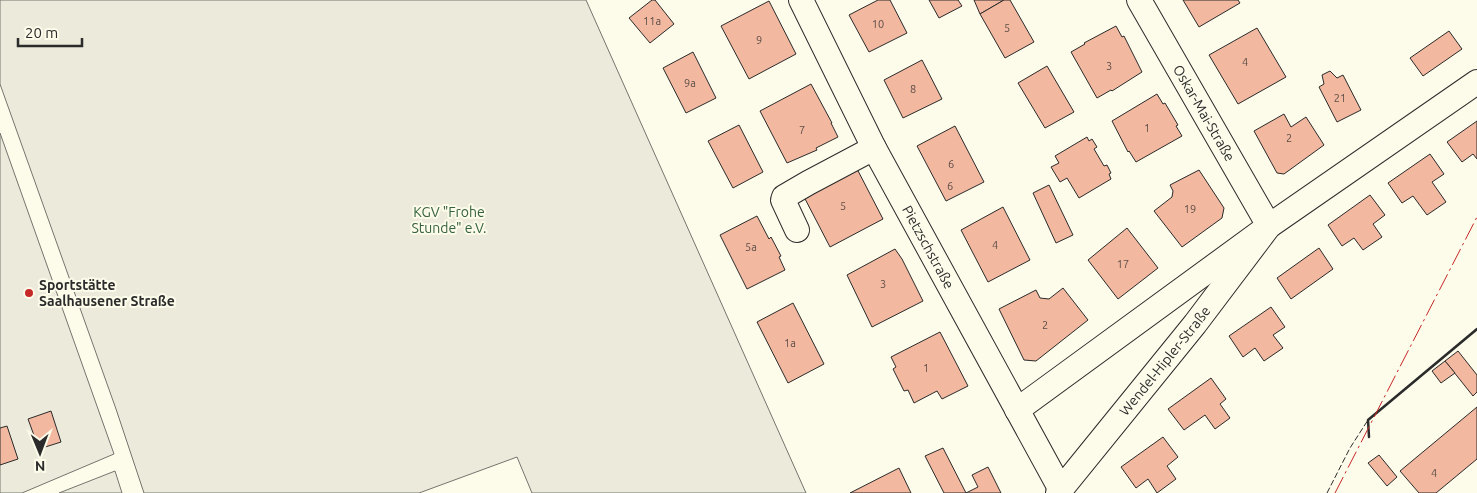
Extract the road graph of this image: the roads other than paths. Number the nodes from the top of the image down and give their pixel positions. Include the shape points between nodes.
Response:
1 (801, 0) edge
2 (1139, 0) edge
3 (1477, 82) edge
4 (874, 148) junction
5 (1269, 226) junction
6 (797, 230) dead end
7 (1017, 410) junction
8 (1059, 492) edge

1 - 4 street, Pietzschstraße
2 - 5 street, Oskar-Mai-Straße
3 - 5 street, Wendel-Hipler-Straße
4 - 6 street via 784,197
4 - 7 street, Pietzschstraße
5 - 7 street, Wendel-Hipler-Straße
5 - 8 street, Wendel-Hipler-Straße via 1195,324
7 - 8 street, Pietzschstraße

